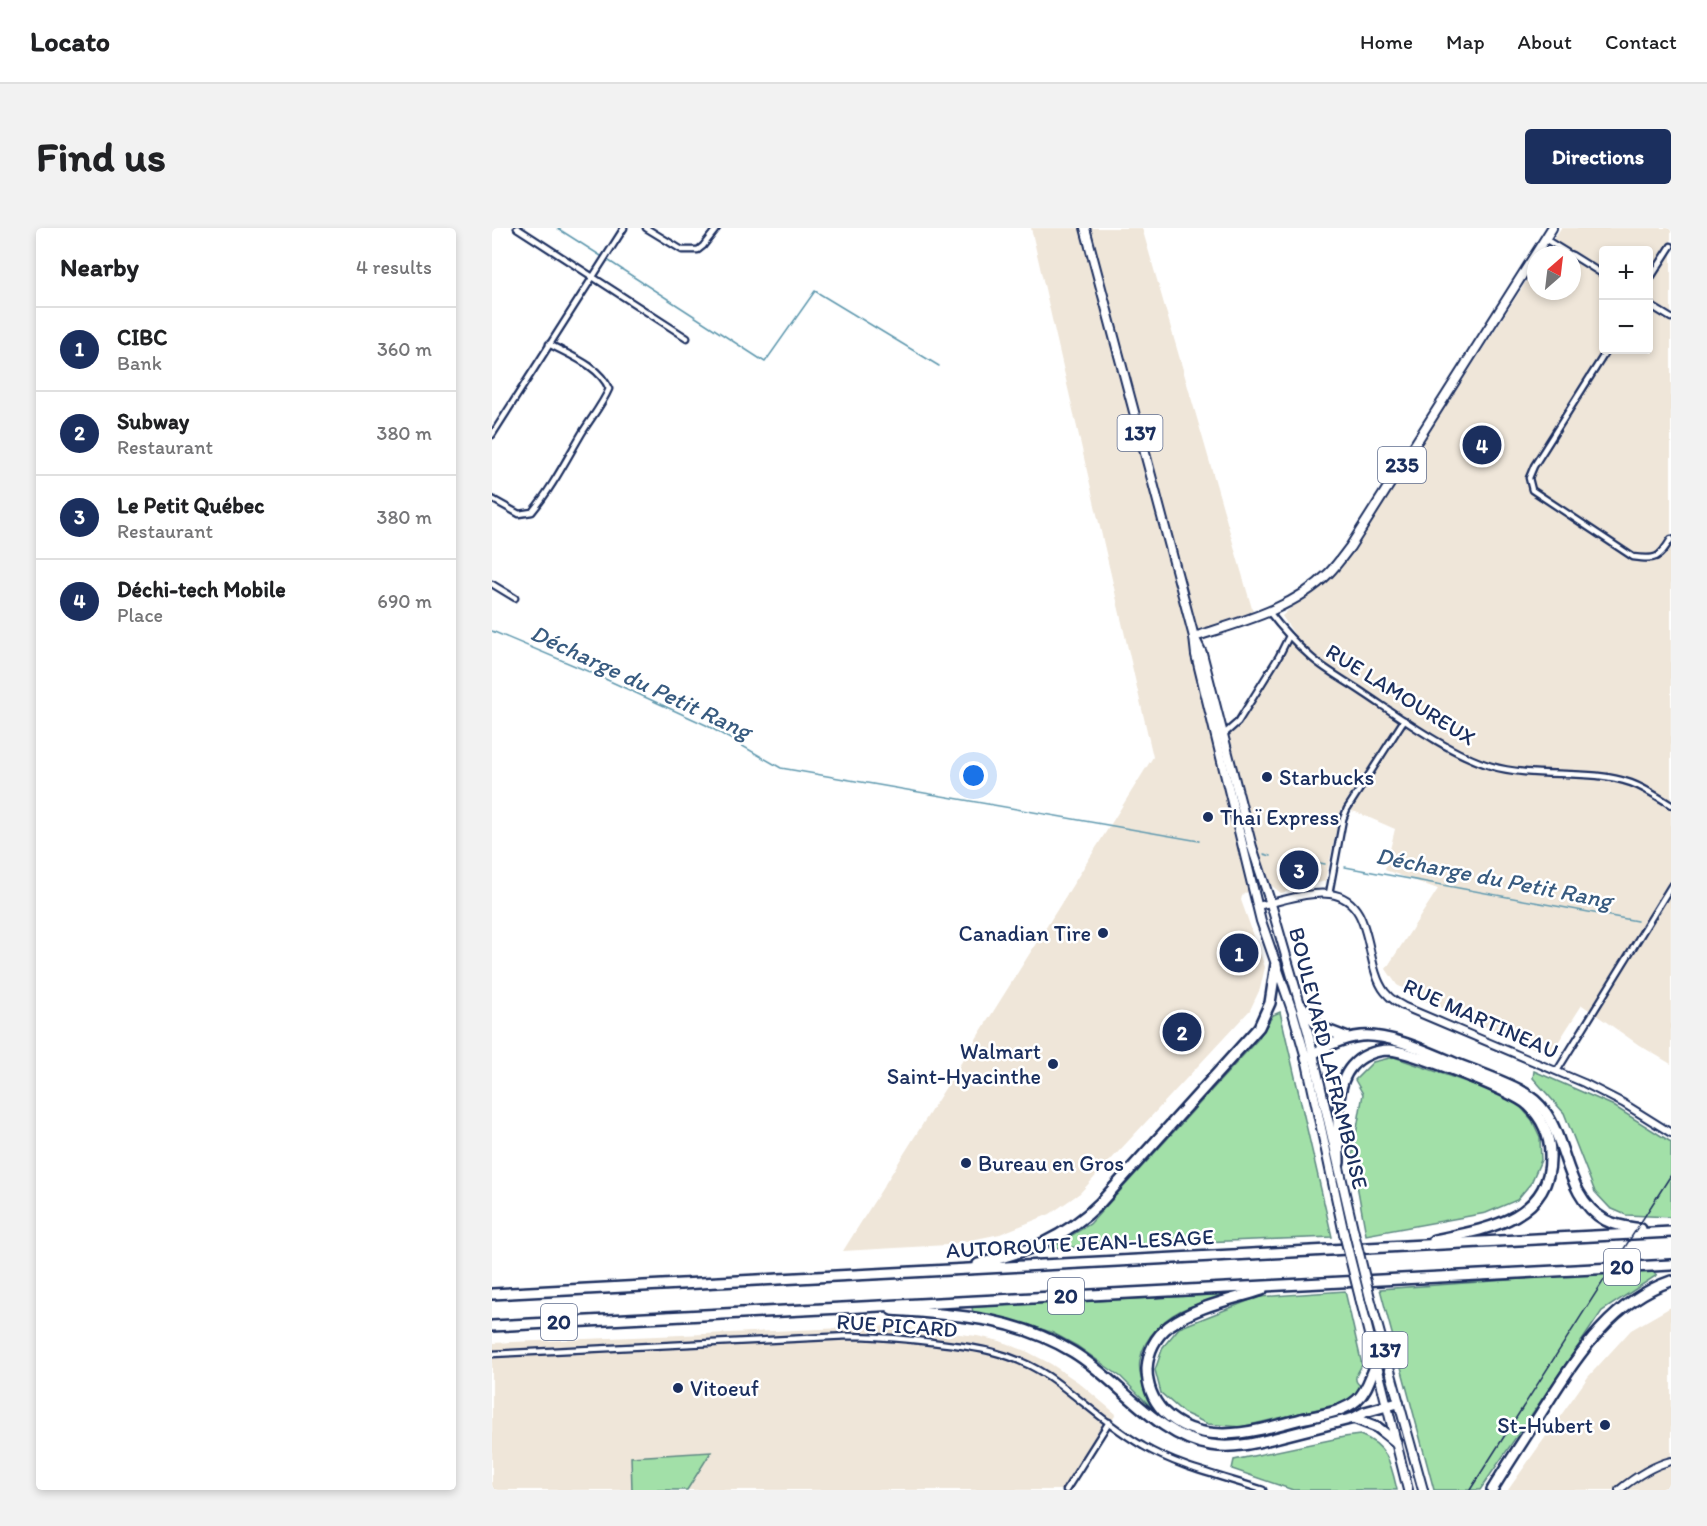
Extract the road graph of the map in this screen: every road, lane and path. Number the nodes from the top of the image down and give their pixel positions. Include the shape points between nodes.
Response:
1 (517, 228) edge
2 (624, 228) edge
3 (646, 228) edge
4 (717, 228) edge
5 (1085, 228) edge
6 (1552, 228) edge
7 (1545, 238) junction
8 (1558, 246) edge
9 (1671, 246) edge
10 (1581, 261) edge
11 (1599, 272) edge
12 (1653, 274) edge
13 (594, 277) junction
14 (1653, 307) edge
15 (1671, 318) edge
16 (687, 338) dead end
17 (549, 344) junction
18 (1604, 354) edge
19 (492, 435) edge
20 (492, 499) edge
21 (1671, 539) edge
22 (492, 584) edge
23 (515, 598) dead end
24 (1269, 612) junction
25 (1289, 636) junction
26 (1194, 637) junction
27 (1404, 720) junction
28 (1220, 737) junction
29 (1671, 805) edge
30 (1671, 886) edge
31 (1329, 894) junction
32 (1271, 904) junction
33 (1257, 906) junction
34 (1276, 964) junction
35 (1301, 1005) junction
36 (1348, 1038) junction
37 (1310, 1056) junction
38 (1557, 1071) junction
39 (1671, 1133) edge
40 (1339, 1163) junction
41 (1666, 1232) edge
42 (1406, 1246) junction
43 (1671, 1264) edge
44 (957, 1269) junction
45 (1671, 1281) edge
46 (1275, 1286) junction
47 (492, 1294) edge
48 (857, 1307) junction
49 (492, 1326) edge
50 (492, 1354) edge
51 (1376, 1365) junction
52 (1398, 1402) junction
53 (1386, 1406) junction
54 (1354, 1418) junction
55 (1109, 1422) junction
56 (1395, 1442) junction
57 (1671, 1461) edge
58 (1065, 1490) edge
59 (1263, 1490) edge
60 (1408, 1490) edge
61 (1423, 1490) edge
62 (1492, 1490) edge
63 (1618, 1490) edge

1 - 13 street
2 - 13 street
3 - 4 street via 682,250 698,250
5 - 26 main road, BOULEVARD LAFRAMBOISE / 137
6 - 7 main road, 235
7 - 8 street
7 - 24 main road, 235 via 1350,547 1329,573
9 - 12 street
10 - 11 street
13 - 16 street
13 - 17 street
14 - 15 street
17 - 19 street
17 - 20 street via 598,373 609,390 532,512 519,514
18 - 21 street via 1534,466 1529,478 1532,490 1633,557 1658,556
22 - 23 street
24 - 25 street, RUE LAMOUREUX
24 - 26 main road, 235
25 - 27 street, RUE LAMOUREUX via 1314,660
25 - 28 street via 1238,722
26 - 28 main road, BOULEVARD LAFRAMBOISE / 137
27 - 29 street, RUE LAMOUREUX via 1458,752 1492,766 1630,783
27 - 31 street via 1347,809
28 - 32 main road, BOULEVARD LAFRAMBOISE / 137
28 - 33 main road, BOULEVARD LAFRAMBOISE / 137
30 - 38 street
31 - 32 street
31 - 38 street, RUE MARTINEAU via 1348,900 1359,913 1376,976 1393,1000
32 - 33 street
32 - 35 main road, BOULEVARD LAFRAMBOISE / 137
33 - 34 main road, BOULEVARD LAFRAMBOISE / 137
34 - 37 main road, BOULEVARD LAFRAMBOISE / 137
34 - 44 highway via 1270,1003 1258,1029 1096,1207 1070,1229 1042,1245
35 - 36 highway via 1319,1027
35 - 37 main road, BOULEVARD LAFRAMBOISE / 137
36 - 37 highway
36 - 41 highway via 1370,1035 1392,1039 1521,1090 1548,1116 1579,1192 1590,1208 1616,1225
37 - 40 main road, BOULEVARD LAFRAMBOISE / 137
37 - 51 main road, BOULEVARD LAFRAMBOISE / 137, bridge via 1344,1233
38 - 39 street, RUE MARTINEAU via 1608,1095
40 - 42 highway via 1339,1101 1343,1081 1355,1062 1376,1051 1396,1051 1429,1061 1515,1096 1534,1112 1546,1134 1551,1158 1546,1181 1532,1204 1493,1226
40 - 52 main road, BOULEVARD LAFRAMBOISE / 137, bridge
41 - 42 highway, AUTOROUTE JEAN-LESAGE / 20
42 - 44 highway, AUTOROUTE JEAN-LESAGE / 20
43 - 46 highway, 20
44 - 47 highway, AUTOROUTE JEAN-LESAGE / 20
45 - 62 highway via 1625,1306 1591,1338
46 - 48 highway, 20
46 - 51 highway via 1194,1312 1159,1337 1149,1357 1148,1378 1150,1391 1168,1415 1191,1428 1222,1435 1293,1421 1354,1402 1366,1389
48 - 49 highway, 20
48 - 54 highway via 974,1317 1033,1332 1085,1359 1168,1429 1206,1445 1252,1443
50 - 55 street, RUE PICARD via 844,1336 903,1339 1010,1356 1047,1376
51 - 53 main road, BOULEVARD LAFRAMBOISE / 137
52 - 53 highway
52 - 61 main road, BOULEVARD LAFRAMBOISE / 137
53 - 54 highway
53 - 56 main road, BOULEVARD LAFRAMBOISE / 137
54 - 56 highway via 1377,1427
55 - 58 street
55 - 59 street, RUE PICARD via 1156,1453
56 - 60 main road, BOULEVARD LAFRAMBOISE / 137
57 - 63 street via 1651,1468

